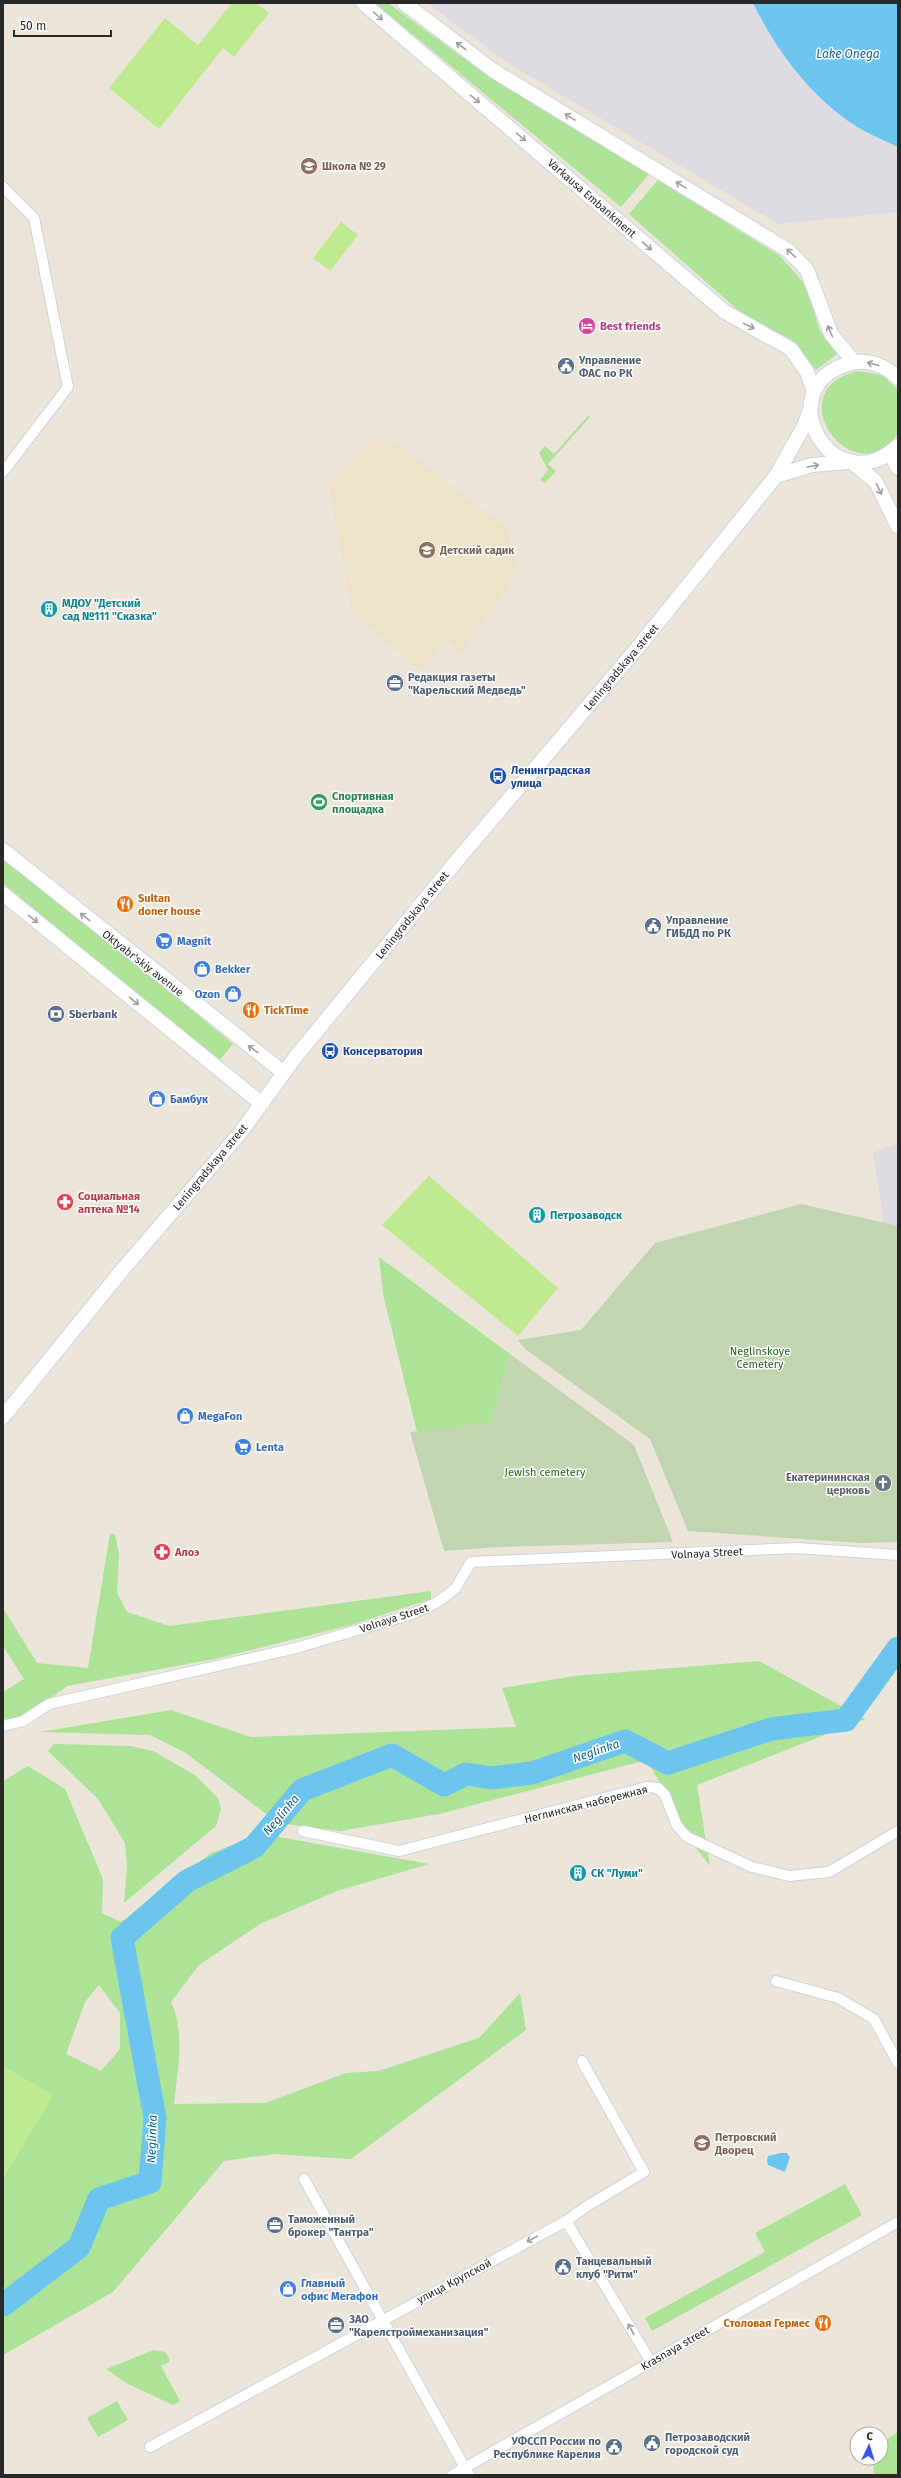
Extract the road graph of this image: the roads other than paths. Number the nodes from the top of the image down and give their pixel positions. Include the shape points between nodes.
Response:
1 (364, 3) edge
2 (404, 3) edge
3 (3, 187) edge
4 (854, 362) junction
5 (898, 378) edge
6 (814, 392) junction
7 (810, 410) junction
8 (894, 449) edge
9 (852, 462) junction
10 (898, 468) edge
11 (3, 472) edge
12 (776, 476) junction
13 (898, 527) edge
14 (3, 850) edge
15 (3, 894) edge
16 (284, 1073) junction
17 (262, 1104) junction
18 (3, 1417) edge
19 (898, 1555) edge
20 (3, 1726) edge
21 (303, 1831) dead end
22 (898, 1831) edge
23 (776, 1981) dead end
24 (582, 2061) dead end
25 (898, 2063) edge
26 (304, 2179) dead end
27 (566, 2221) junction
28 (898, 2222) edge
29 (382, 2320) junction
30 (651, 2362) junction
31 (150, 2447) dead end
32 (467, 2472) edge
33 (452, 2475) edge

1 -> 6 main road, Varkausa Embankment via 725,312 791,349 807,372
4 -> 2 main road via 831,334 807,270 789,251 494,71
3 - 11 street via 34,218 68,387
5 -> 4 main road via 891,371 874,363
4 - 6 main road via 838,367 828,374
6 - 7 main road
7 - 9 main road via 812,428 821,444 835,456
7 - 12 main road
8 - 9 main road via 879,459
8 - 10 main road
12 -> 9 main road via 812,465
9 -> 13 main road via 876,482
12 - 16 main road, Leningradskaya street via 639,646 459,858
16 -> 14 main road, Oktyabr'skiy avenue
15 -> 17 main road
16 - 17 main road, Leningradskaya street
17 - 18 main road, Leningradskaya street
19 - 20 street, Volnaya Street via 797,1548 471,1562 455,1589 436,1603 412,1614 296,1648 49,1704 23,1721
21 - 22 street, Неглинская набережная via 399,1851 647,1787 658,1788 665,1795 677,1826 687,1837 752,1867 789,1876 829,1872
23 - 25 street via 838,1998 874,2019
24 - 27 street, улица Крупской via 644,2172
26 - 29 street
27 -> 29 street, улица Крупской
30 -> 27 street
28 - 30 street, Krasnaya street
29 - 31 street, улица Крупской
29 - 32 street
30 - 32 street, Krasnaya street
32 - 33 street, Krasnaya street

